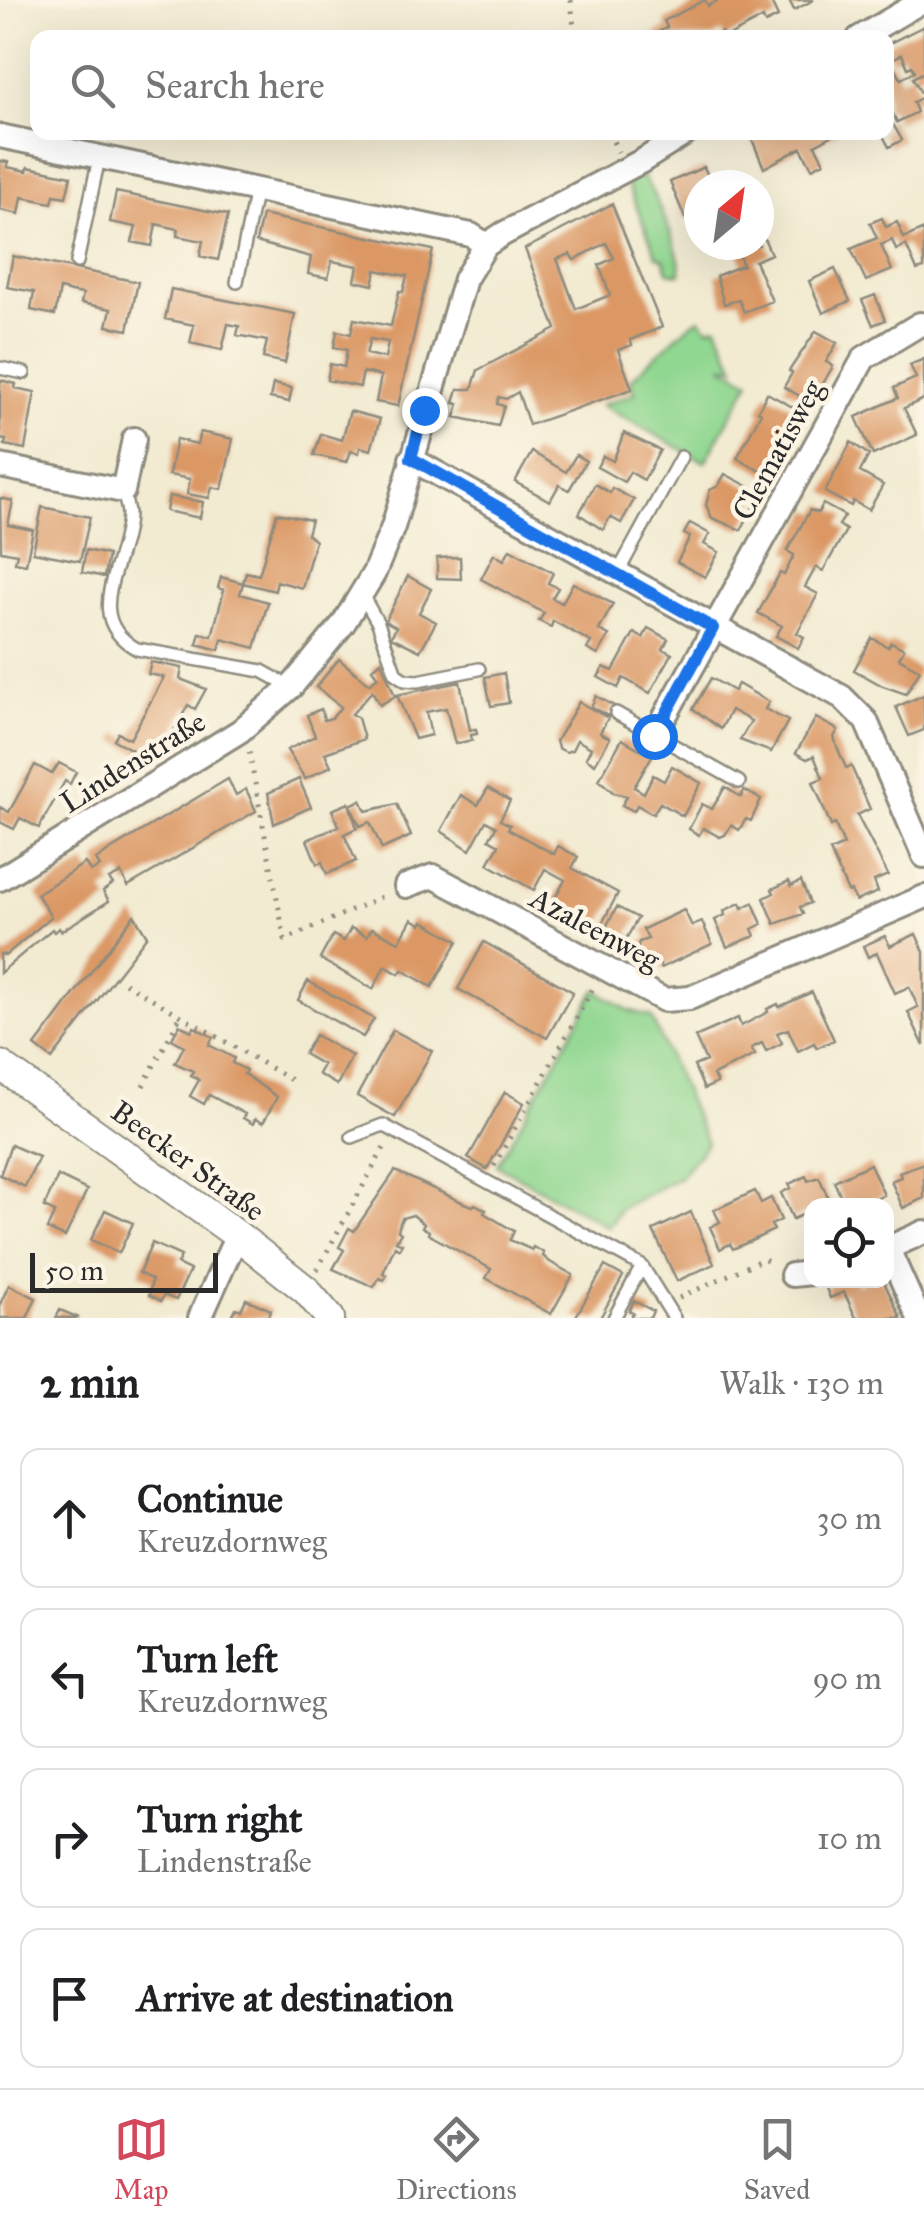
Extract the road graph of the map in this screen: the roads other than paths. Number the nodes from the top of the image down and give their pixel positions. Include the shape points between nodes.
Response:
1 (924, 0) edge
2 (873, 30) edge
3 (0, 136) edge
4 (674, 140) edge
5 (99, 158) junction
6 (256, 189) junction
7 (486, 245) junction
8 (77, 262) dead end
9 (237, 282) dead end
10 (922, 325) edge
11 (0, 368) edge
12 (24, 373) dead end
13 (134, 439) dead end
14 (681, 456) dead end
15 (411, 458) junction
16 (0, 466) edge
17 (123, 491) junction
18 (618, 574) junction
19 (362, 595) junction
20 (713, 628) junction
21 (478, 669) dead end
22 (291, 687) junction
23 (616, 713) dead end
24 (654, 736) junction
25 (739, 782) dead end
26 (924, 856) edge
27 (0, 879) edge
28 (406, 886) road end
29 (924, 897) edge
30 (0, 1065) edge
31 (352, 1137) dead end
32 (924, 1232) edge
33 (237, 1236) junction
34 (894, 1246) edge
35 (894, 1264) edge
36 (642, 1266) junction
37 (200, 1318) edge
38 (330, 1318) edge
39 (614, 1318) edge
40 (674, 1318) edge
41 (919, 1318) edge

1 - 2 street
3 - 5 street
4 - 7 street
5 - 6 street
5 - 8 lane
6 - 7 street via 472,235
6 - 9 lane
7 - 15 street, Lindenstraße via 464,279
10 - 20 street, Clematisweg via 864,358
11 - 12 lane
13 - 17 street
14 - 18 lane
15 - 18 street
15 - 19 street, Lindenstraße via 392,527
16 - 17 street
17 - 22 lane, Lindenstraße via 128,514 108,604 120,640 137,649 262,672
18 - 20 street
19 - 21 lane via 396,674 405,680
19 - 22 street, Lindenstraße
20 - 24 street, Clematisweg
20 - 26 street via 842,697 866,720
22 - 27 street, Lindenstraße via 240,732
23 - 24 lane
24 - 25 lane
28 - 29 street, Azaleenweg via 433,876 664,1000 690,998
30 - 33 street, Beecker Straße
31 - 36 lane via 383,1125
32 - 34 street
33 - 37 street
33 - 38 street, Beecker Straße via 306,1290
35 - 41 street
36 - 39 lane
36 - 40 lane

